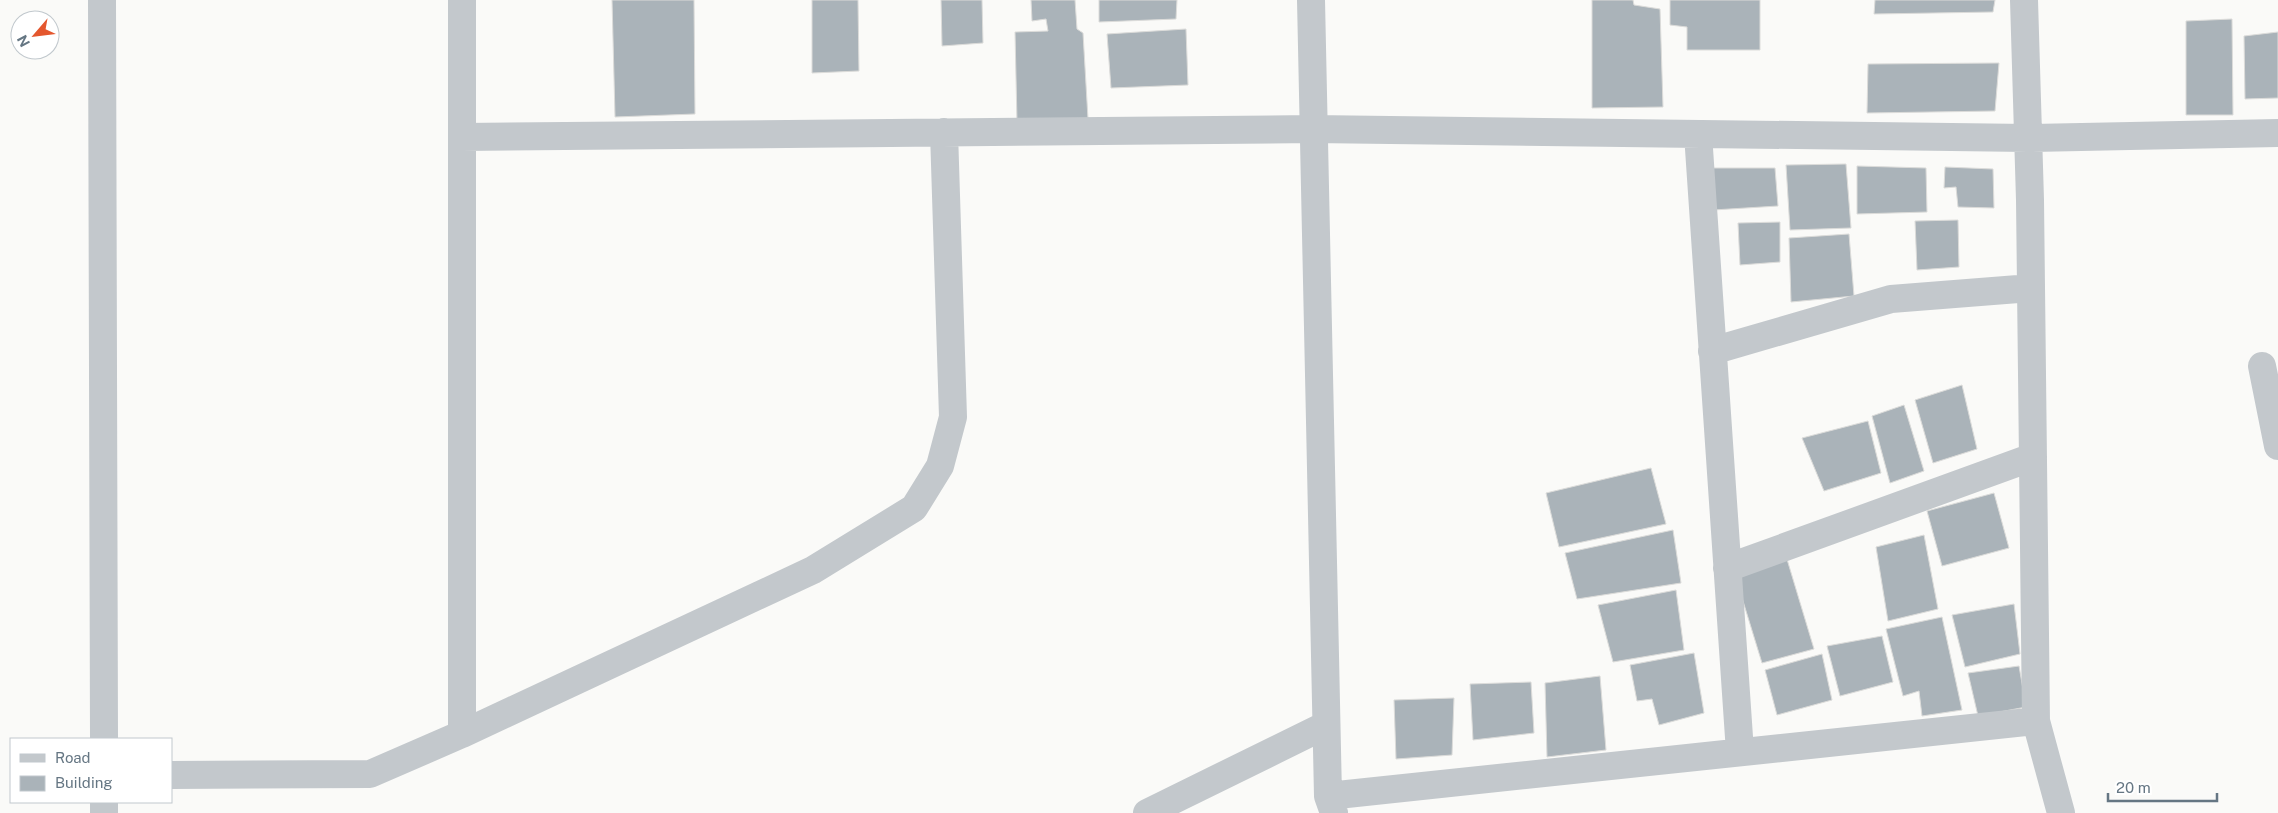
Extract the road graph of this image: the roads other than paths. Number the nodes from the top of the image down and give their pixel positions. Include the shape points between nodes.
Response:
1 (102, 0) edge
2 (462, 0) edge
3 (1311, 0) edge
4 (2024, 0) edge
5 (1314, 129) junction
6 (944, 132) junction
7 (2278, 133) edge
8 (1698, 134) junction
9 (462, 137) junction
10 (2028, 138) junction
11 (2031, 288) junction
12 (1712, 351) junction
13 (2262, 366) dead end
14 (2278, 446) edge
15 (2033, 457) junction
16 (1727, 568) junction
17 (2036, 721) junction
18 (1326, 725) junction
19 (462, 734) junction
20 (104, 738) edge
21 (1740, 752) junction
22 (172, 775) edge
23 (1331, 804) edge
24 (1147, 813) edge
25 (2061, 813) edge

1 - 20 street
2 - 9 street
3 - 5 street
4 - 10 street
5 - 6 street
5 - 8 street
5 - 18 street
6 - 9 street
6 - 19 street via 952,417 940,466 914,508 813,570
7 - 10 street
8 - 10 street
8 - 12 street
9 - 19 street
10 - 11 street
11 - 12 street via 1891,299
11 - 15 street
12 - 16 street
13 - 14 street
15 - 16 street
15 - 17 street
16 - 21 street
17 - 21 street
17 - 25 street
18 - 23 street
18 - 24 street
19 - 22 street via 370,774
21 - 23 street

